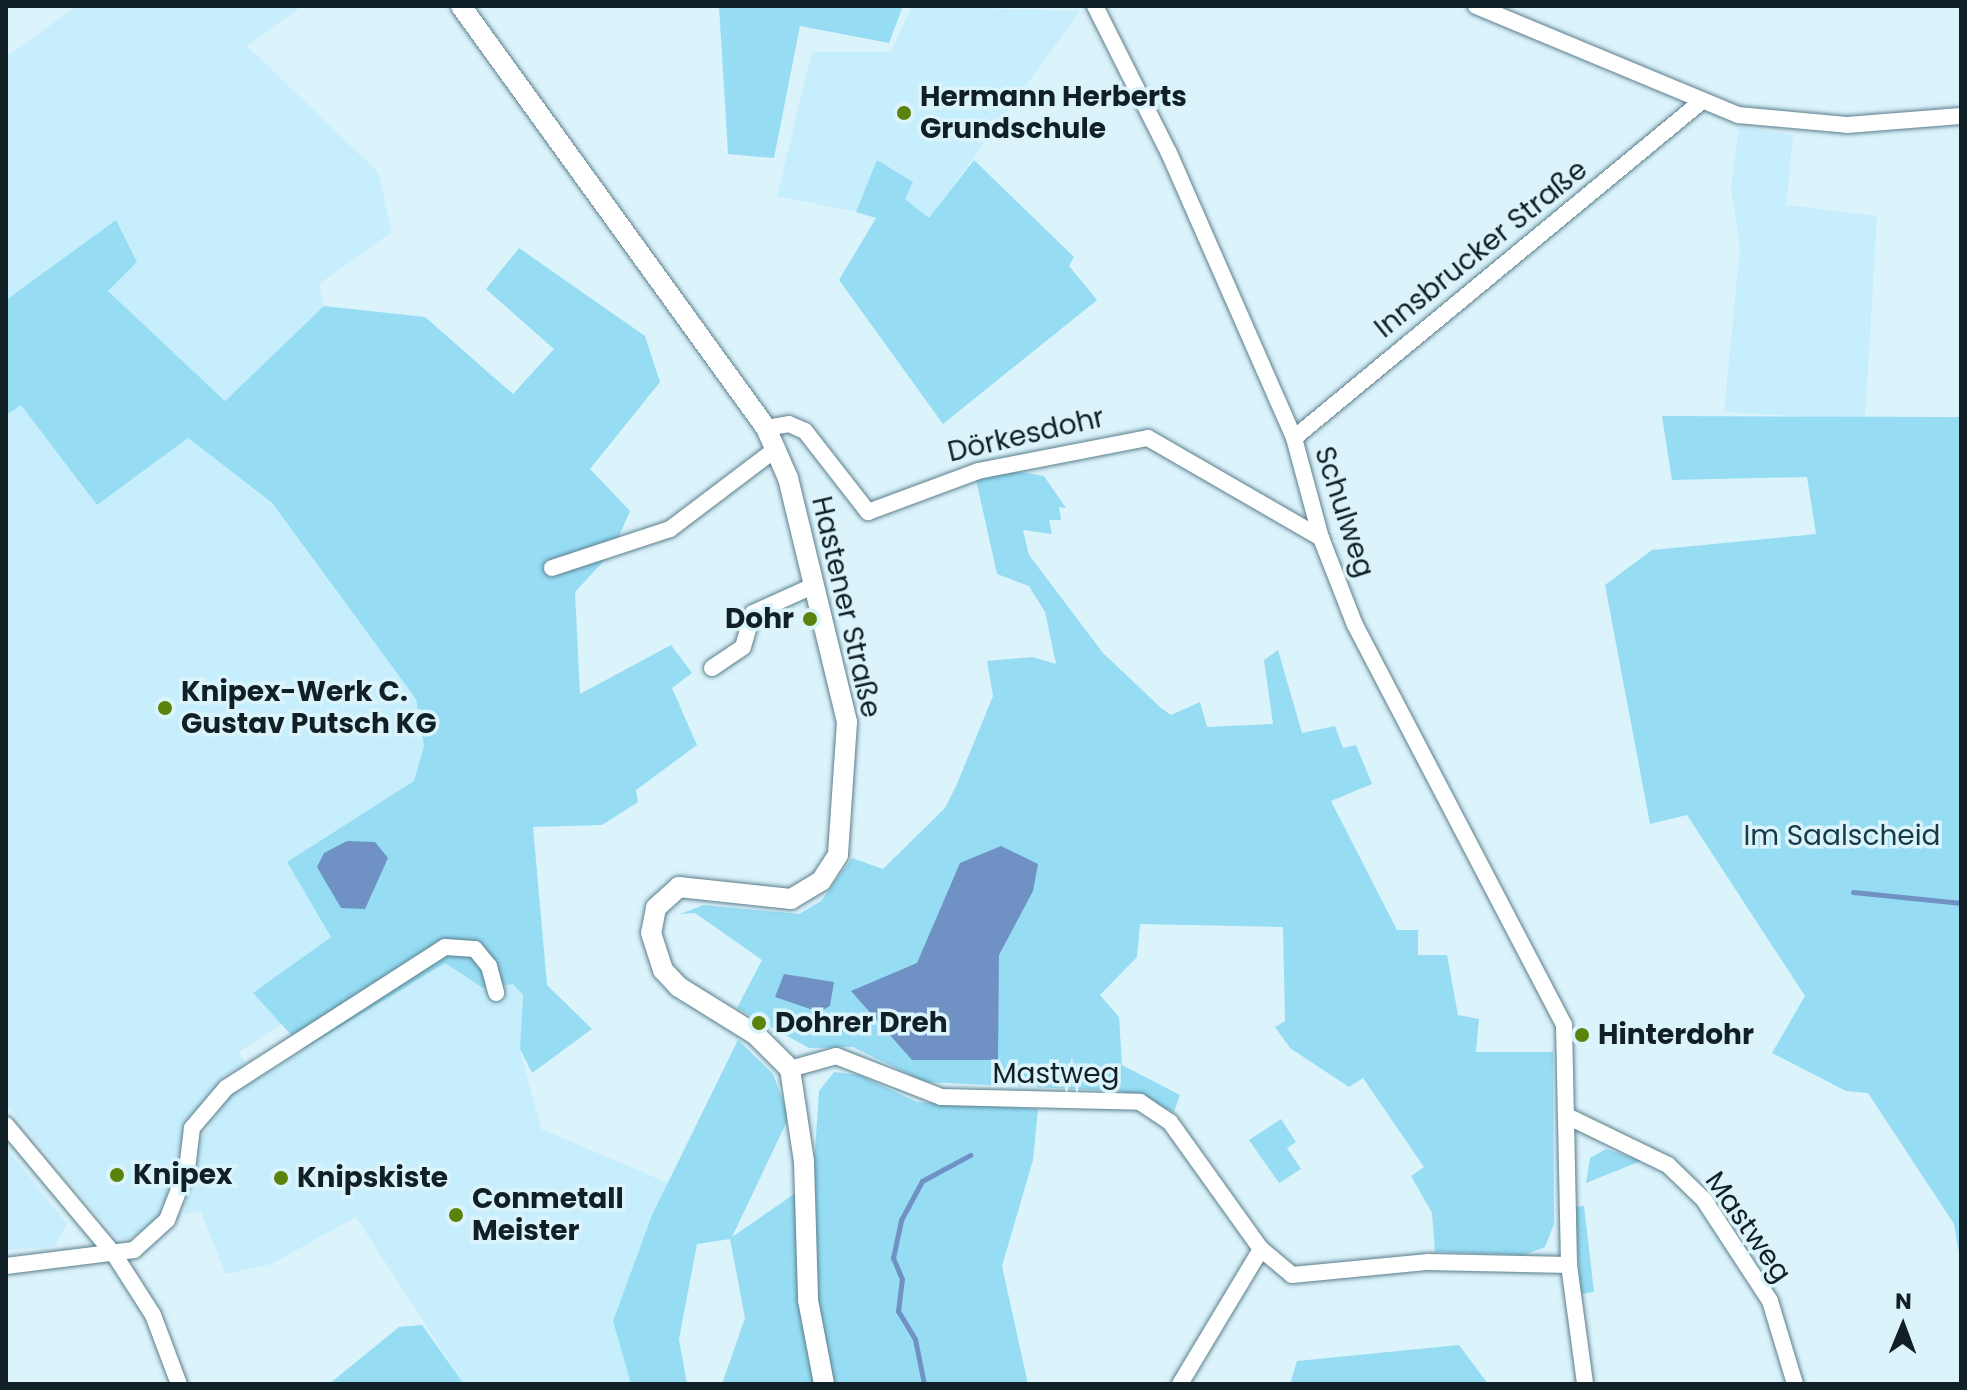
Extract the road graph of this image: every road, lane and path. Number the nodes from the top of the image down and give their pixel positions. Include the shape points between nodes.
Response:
1 (461, 6) edge
2 (1095, 6) edge
3 (1476, 6) edge
4 (1702, 101) junction
5 (1961, 116) edge
6 (766, 428) junction
7 (1294, 438) junction
8 (777, 448) junction
9 (1321, 538) junction
10 (552, 568) dead end
11 (815, 585) junction
12 (712, 668) dead end
13 (496, 993) dead end
14 (790, 1069) junction
15 (1569, 1117) junction
16 (6, 1125) edge
17 (1261, 1249) junction
18 (114, 1254) junction
19 (1569, 1265) junction
20 (6, 1266) edge
21 (179, 1384) edge
22 (824, 1384) edge
23 (1180, 1384) edge
24 (1585, 1384) edge
25 (1795, 1384) edge

1 - 6 main road, Hastener Straße
2 - 7 street, Schulweg via 1169,153
3 - 4 street
4 - 5 street via 1738,115 1847,125
4 - 7 street, Innsbrucker Straße
6 - 8 main road, Hastener Straße
6 - 9 street, Dörkesdohr via 789,424 805,431 868,512 978,471 1148,438
7 - 9 street, Schulweg
8 - 10 street via 670,529
8 - 11 main road, Hastener Straße
9 - 15 street, Schulweg via 1355,625 1564,1025
11 - 12 street via 753,613 743,647
11 - 14 main road, Hastener Straße via 847,722 838,855 821,881 791,899 679,887 656,908 651,933 663,970 679,987 756,1035
13 - 18 street via 489,966 475,949 445,947 237,1078 192,1128 187,1169 167,1220 134,1250
14 - 17 street, Mastweg via 836,1056 941,1097 1140,1102 1170,1122
14 - 22 main road via 804,1162 808,1300
15 - 19 street
15 - 25 street, Mastweg via 1668,1165 1704,1200 1770,1301
16 - 18 street
17 - 19 street, Mastweg via 1292,1275 1428,1262
17 - 23 street
18 - 20 street
18 - 21 street via 153,1315
19 - 24 street

